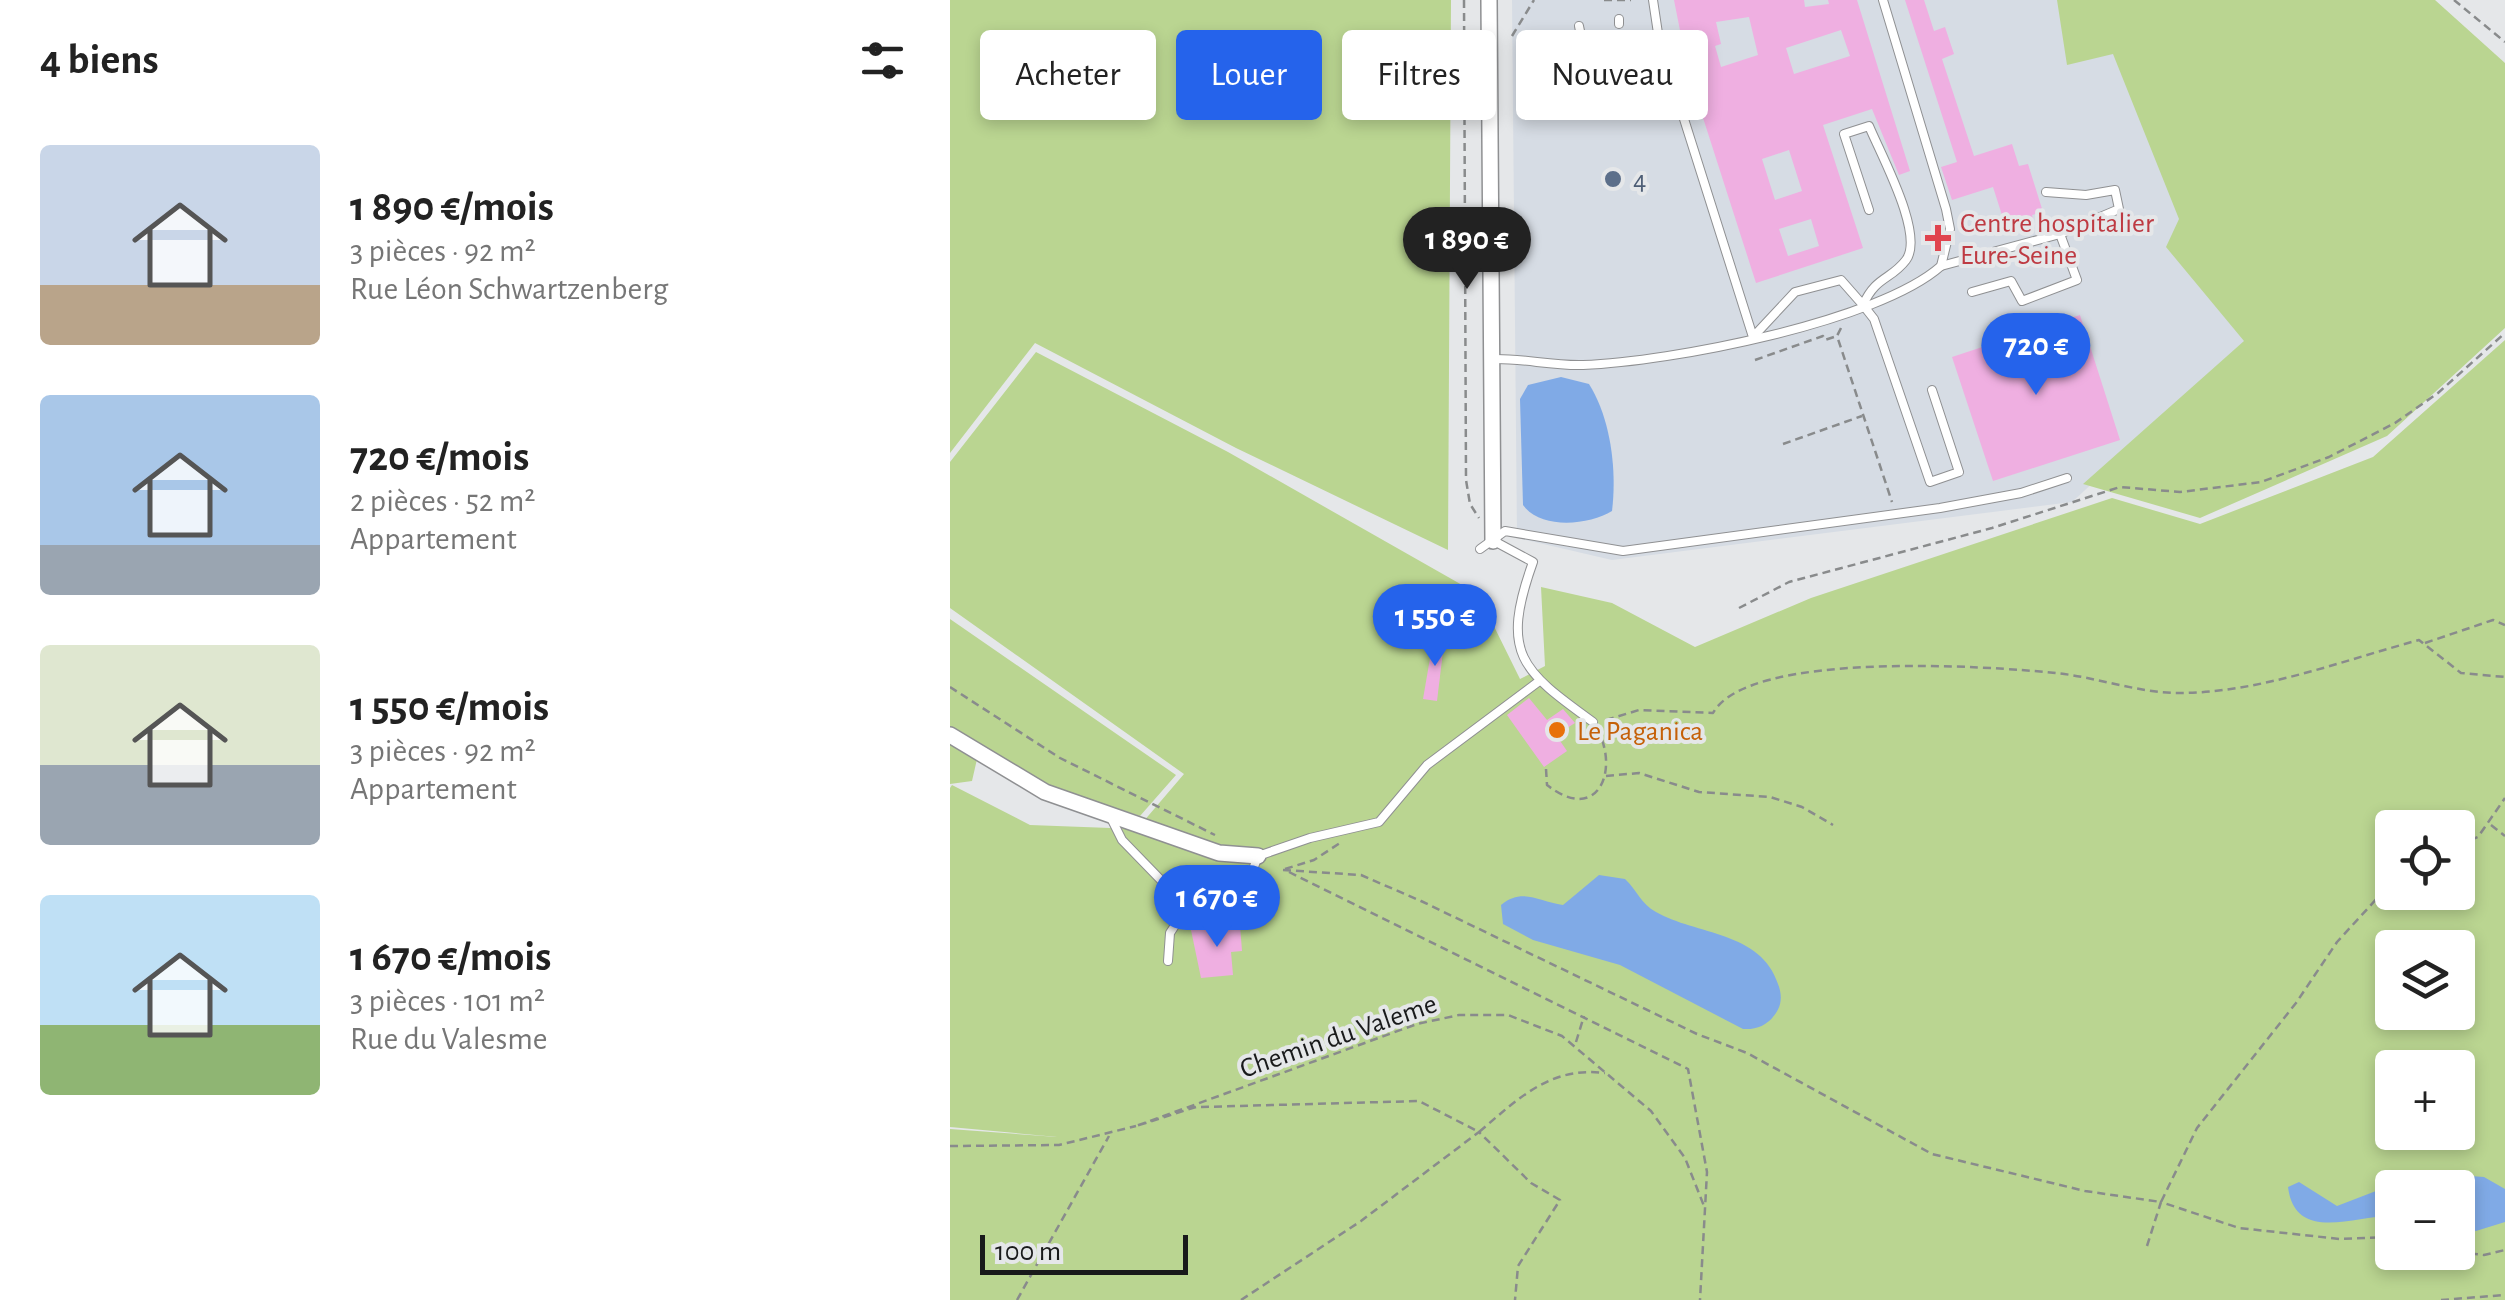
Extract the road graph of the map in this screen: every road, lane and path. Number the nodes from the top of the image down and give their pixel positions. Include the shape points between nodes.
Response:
1 (1464, 0) edge
2 (1489, 0) edge
3 (1534, 0) edge
4 (1604, 0) edge
5 (1632, 0) edge
6 (1652, 0) edge
7 (1883, 0) edge
8 (2454, 0) edge
9 (1512, 36) dead end
10 (2505, 42) edge
11 (2046, 192) dead end
12 (1869, 210) dead end
13 (2060, 234) junction
14 (1942, 266) junction
15 (1972, 292) dead end
16 (1862, 306) junction
17 (1842, 312) junction
18 (2505, 333) edge
19 (1837, 336) junction
20 (1753, 337) junction
21 (1492, 358) junction
22 (1756, 360) dead end
23 (1932, 390) dead end
24 (1863, 416) junction
25 (1783, 444) dead end
26 (2066, 478) dead end
27 (1892, 502) dead end
28 (1490, 519) junction
29 (1486, 545) junction
30 (1739, 608) dead end
31 (2505, 626) edge
32 (2424, 643) junction
33 (2505, 678) edge
34 (1538, 682) junction
35 (950, 687) edge
36 (1593, 722) junction
37 (950, 736) edge
38 (1546, 769) dead end
39 (1606, 776) junction
40 (2505, 798) edge
41 (1111, 818) junction
42 (2489, 823) junction
43 (1833, 825) dead end
44 (1358, 830) junction
45 (2505, 836) edge
46 (2475, 838) edge
47 (1225, 840) dead end
48 (1258, 856) junction
49 (1283, 870) junction
50 (2375, 901) edge
51 (1187, 907) junction
52 (1168, 960) dead end
53 (1584, 1015) junction
54 (1575, 1045) junction
55 (1607, 1073) junction
56 (1196, 1107) junction
57 (1479, 1132) junction
58 (1110, 1134) junction
59 (950, 1146) edge
60 (2161, 1202) junction
61 (1706, 1210) junction
62 (2375, 1238) edge
63 (2147, 1246) dead end
64 (2505, 1250) edge
65 (2475, 1254) edge
66 (2505, 1295) edge
67 (1017, 1300) edge
68 (1241, 1300) edge
69 (1514, 1300) edge
70 (1700, 1300) edge
71 (2441, 1300) edge

1 - 28 path via 1466,480 1478,518
2 - 21 street
3 - 9 path
4 - 5 path
6 - 20 lane
7 - 14 lane via 1946,209 1950,230
8 - 10 path
11 - 13 lane via 2115,190 2119,209
12 - 16 lane via 1844,134 1869,126 1914,232 1907,260 1872,285
13 - 14 lane
13 - 15 lane via 2077,280 2022,300 2011,281
14 - 16 lane
16 - 17 lane
16 - 20 lane via 1841,280 1795,292
16 - 23 lane via 1879,324 1930,482 1959,472
17 - 19 path
17 - 20 lane
18 - 30 path via 2438,393 2329,458 2261,482 2180,492 2120,487 1808,577
19 - 22 path
19 - 24 path
20 - 21 lane via 1584,365
21 - 28 street
24 - 25 path
24 - 27 path
26 - 29 lane via 1940,508 1623,551 1505,531
28 - 29 street
29 - 34 lane via 1534,562 1519,595 1519,637
31 - 32 path via 2493,620
32 - 33 path via 2461,673
32 - 36 path via 2225,689 2173,693 2058,673 1846,668 1764,678 1721,698 1713,713 1639,710
34 - 36 lane
34 - 44 lane via 1428,765 1386,818
35 - 47 path via 1060,758
36 - 39 path via 1603,740
37 - 41 street via 1027,784
38 - 39 path via 1547,785 1579,799 1599,790
39 - 43 path via 1639,773 1699,792 1770,797
40 - 42 path
41 - 48 street via 1219,852
41 - 51 lane via 1122,840
42 - 45 path
42 - 46 path
44 - 48 lane
44 - 49 path via 1314,860
48 - 49 path
48 - 51 lane via 1243,896 1231,904
49 - 53 path
49 - 60 path via 1361,875 1421,901 1747,1053 1932,1154
50 - 60 path via 2197,1128
51 - 52 lane via 1170,933
53 - 54 path
53 - 61 path via 1688,1069 1707,1172
54 - 55 path, Chemin du Valeme
54 - 56 path, Chemin du Valeme via 1522,1018 1444,1017
55 - 57 path via 1579,1070 1530,1088
55 - 61 path, Chemin du Valeme via 1664,1126
56 - 56 path, Chemin du Valeme via 1166,1116 1136,1126 1166,1116
56 - 57 path via 1419,1101
56 - 58 path, Chemin du Valeme
57 - 68 path via 1362,1221
57 - 69 path via 1531,1184 1560,1200 1518,1266
58 - 59 path, Chemin du Valeme via 1044,1147
58 - 67 path
60 - 62 path via 2238,1228
60 - 63 path
61 - 70 path
64 - 65 path
66 - 71 path

